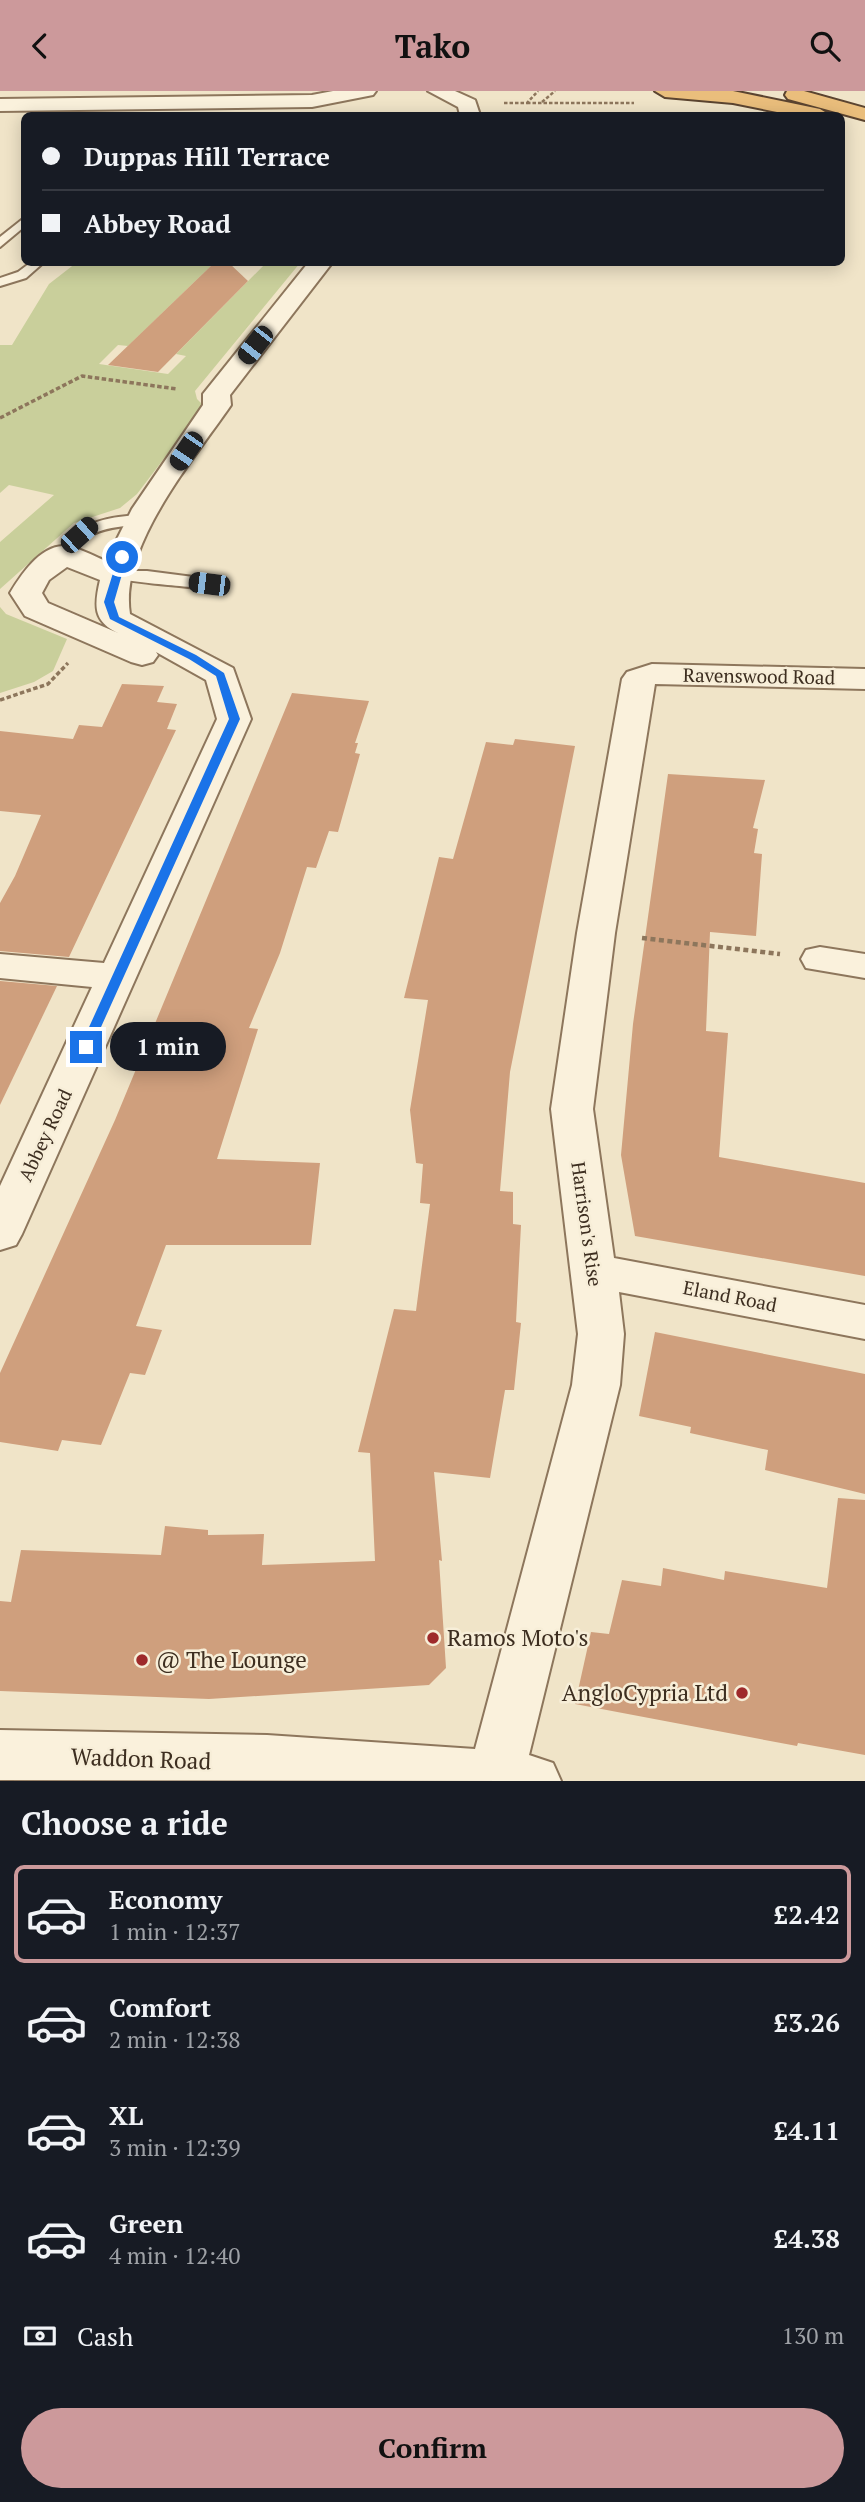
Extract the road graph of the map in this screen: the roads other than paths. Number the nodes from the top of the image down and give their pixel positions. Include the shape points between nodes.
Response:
1 (366, 91) edge
2 (665, 91) edge
3 (703, 91) edge
4 (776, 91) edge
5 (443, 92) edge
6 (745, 99) junction
7 (0, 105) edge
8 (469, 112) edge
9 (806, 112) edge
10 (865, 114) edge
11 (845, 121) edge
12 (865, 124) edge
13 (21, 224) edge
14 (0, 243) edge
15 (33, 266) edge
16 (318, 266) edge
17 (0, 282) edge
18 (140, 519) junction
19 (64, 555) junction
20 (116, 576) junction
21 (209, 584) dead end
22 (652, 674) joint
23 (865, 678) edge
24 (225, 689) junction
25 (820, 959) road end
26 (0, 966) edge
27 (865, 966) edge
28 (118, 977) junction
29 (0, 1234) edge
30 (594, 1271) junction
31 (865, 1322) edge
32 (0, 1755) edge
33 (514, 1779) edge

1 - 7 street via 312,101
2 - 6 highway
3 - 6 highway
4 - 10 highway
5 - 8 street via 468,104
6 - 9 highway
11 - 12 highway
13 - 14 lane
15 - 17 lane
16 - 18 street via 216,394 217,405
18 - 19 lane via 90,526
18 - 20 street
19 - 20 street
19 - 24 street via 37,574 26,593 36,609
20 - 21 lane
20 - 24 street, Abbey Road via 109,602 115,619 221,675
22 - 23 street, Ravenswood Road
22 - 30 street, Harrison's Rise via 639,679 572,1109
24 - 28 street, Abbey Road via 234,719
25 - 27 street
26 - 28 street
28 - 29 street, Abbey Road
30 - 31 street, Eland Road
30 - 33 street, Harrison's Rise via 601,1334 596,1385
32 - 33 street, Waddon Road via 156,1758

